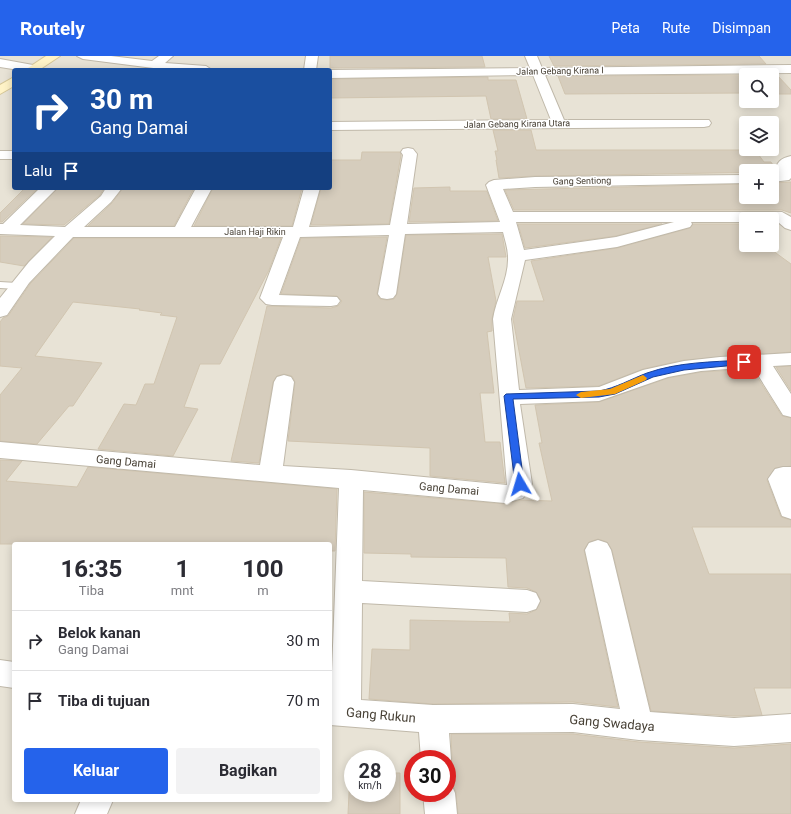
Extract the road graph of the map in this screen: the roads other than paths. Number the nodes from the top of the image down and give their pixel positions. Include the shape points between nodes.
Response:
1 (54, 56) edge
2 (83, 56) edge
3 (167, 56) edge
4 (312, 56) edge
5 (531, 56) edge
6 (0, 63) edge
7 (154, 65) junction
8 (27, 68) edge
9 (34, 68) edge
10 (185, 68) edge
11 (310, 68) edge
12 (791, 69) edge
13 (537, 72) junction
14 (332, 74) edge
15 (12, 82) edge
16 (0, 90) edge
17 (558, 123) junction
18 (704, 123) dead end
19 (332, 126) edge
20 (408, 152) dead end
21 (0, 155) edge
22 (12, 155) edge
23 (791, 160) edge
24 (779, 177) edge
25 (739, 179) edge
26 (47, 190) edge
27 (113, 190) edge
28 (203, 190) edge
29 (311, 190) edge
30 (706, 217) junction
31 (508, 222) junction
32 (791, 225) edge
33 (4, 228) edge
34 (397, 230) junction
35 (182, 231) junction
36 (296, 231) junction
37 (68, 232) junction
38 (517, 256) junction
39 (0, 285) edge
40 (17, 286) junction
41 (387, 294) dead end
42 (331, 301) dead end
43 (0, 311) edge
44 (791, 359) edge
45 (759, 361) junction
46 (284, 382) dead end
47 (509, 396) junction
48 (791, 410) edge
49 (0, 450) edge
50 (270, 474) junction
51 (791, 475) edge
52 (351, 480) junction
53 (791, 510) edge
54 (598, 550) dead end
55 (348, 591) junction
56 (527, 601) dead end
57 (0, 674) edge
58 (12, 675) edge
59 (338, 711) edge
60 (433, 719) junction
61 (639, 726) junction
62 (791, 728) edge
63 (435, 750) edge
64 (96, 802) edge
65 (440, 802) edge
66 (91, 814) edge
67 (441, 814) edge

1 - 9 street
2 - 7 street
3 - 7 street
4 - 11 street
5 - 13 street
6 - 8 street
7 - 10 street
12 - 13 street, Jalan Gebang Kirana I
13 - 14 street, Jalan Gebang Kirana I
13 - 17 street
15 - 16 street
17 - 18 street, Jalan Gebang Kirana Utara
17 - 19 street, Jalan Gebang Kirana Utara
20 - 34 street via 410,154
21 - 22 street
23 - 24 street via 783,166 784,177
25 - 31 street, Gang Sentiong via 496,184 493,186
26 - 33 street
27 - 37 street via 106,199
28 - 35 street
29 - 36 street
30 - 31 street, Jalan Haji Rikin
30 - 32 street, Jalan Haji Rikin via 782,217
30 - 38 street via 617,242
31 - 34 street, Jalan Haji Rikin
31 - 38 street, Gang Sentiong
33 - 37 street, Jalan Haji Rikin
34 - 36 street, Jalan Haji Rikin
34 - 41 street
35 - 36 street, Jalan Haji Rikin
35 - 37 street, Jalan Haji Rikin
36 - 42 street via 269,298
37 - 40 street
38 - 47 street via 502,318
39 - 40 lane
40 - 43 street
44 - 45 street
45 - 47 street via 684,367 650,375 612,392 599,394
45 - 48 street
46 - 50 street
47 - 52 street, Gang Damai via 520,484 515,492 505,494
49 - 50 street, Gang Damai via 145,465
50 - 52 street, Gang Damai
51 - 53 street via 780,479
52 - 55 street
54 - 61 street
55 - 56 street
55 - 59 street
57 - 58 street
59 - 60 street, Gang Rukun
60 - 61 street, Gang Swadaya via 573,718
60 - 63 street
61 - 62 street, Gang Swadaya via 734,732
64 - 66 street
65 - 67 street

